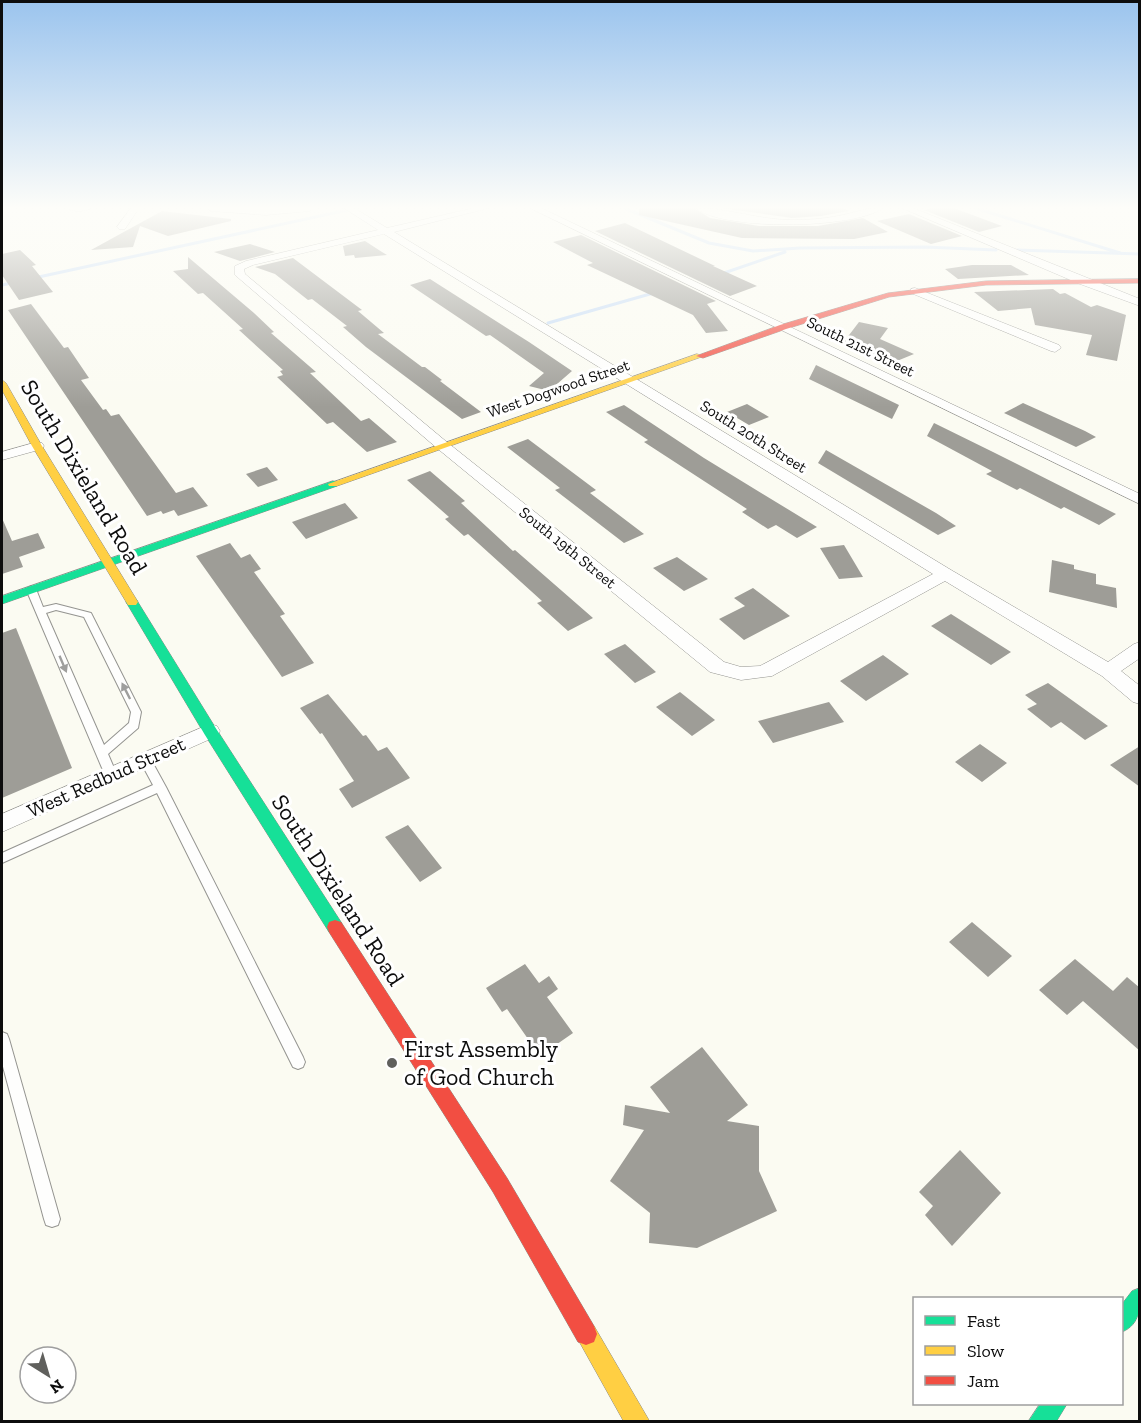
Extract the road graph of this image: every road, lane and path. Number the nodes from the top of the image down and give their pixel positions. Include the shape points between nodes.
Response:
1 (240, 274) edge
2 (455, 274) edge
3 (673, 274) edge
4 (1066, 274) edge
5 (1140, 281) edge
6 (1084, 282) junction
7 (915, 291) junction
8 (1140, 303) edge
9 (783, 327) junction
10 (1055, 348) dead end
11 (630, 381) junction
12 (2, 383) edge
13 (37, 446) junction
14 (443, 446) junction
15 (2, 456) edge
16 (1140, 500) edge
17 (110, 562) junction
18 (945, 574) junction
19 (31, 590) junction
20 (2, 600) edge
21 (40, 610) junction
22 (1140, 648) edge
23 (1109, 670) junction
24 (1140, 697) edge
25 (210, 731) junction
26 (102, 753) junction
27 (145, 759) junction
28 (111, 775) junction
29 (160, 787) junction
30 (2, 823) edge
31 (2, 858) edge
32 (2, 1039) edge
33 (298, 1062) dead end
34 (52, 1219) dead end
35 (1140, 1299) edge
36 (1123, 1320) edge
37 (1054, 1405) edge
38 (638, 1422) edge
39 (1040, 1422) edge

1 - 14 street, South 19th Street
2 - 11 street, South 20th Street
3 - 9 street, South 21st Street
4 - 6 street
5 - 6 street, West Dogwood Street
6 - 7 street, West Dogwood Street via 986,283
6 - 8 street
7 - 9 street, West Dogwood Street via 888,295
7 - 10 street
9 - 11 street, West Dogwood Street
9 - 16 street, South 21st Street
11 - 14 street, West Dogwood Street
11 - 18 street, South 20th Street
12 - 13 street, South Dixieland Road
13 - 15 street
13 - 17 street, South Dixieland Road
14 - 17 street, West Dogwood Street
14 - 18 street, South 19th Street via 717,667 734,674 765,671
17 - 19 street, West Dogwood Street
17 - 25 street, South Dixieland Road
18 - 23 street, South 20th Street
19 - 20 street, West Dogwood Street
19 - 21 lane
21 -> 26 lane
26 -> 21 lane via 134,725 136,712 88,615 56,608
22 - 23 street
23 - 24 street, South 20th Street
25 - 27 street, West Redbud Street
25 - 38 street, South Dixieland Road via 500,1185
26 - 28 lane
27 - 28 street, West Redbud Street
27 - 29 lane
28 - 30 street, West Redbud Street
29 - 31 lane
29 - 33 lane
32 - 34 lane
35 - 36 street
37 - 39 street

